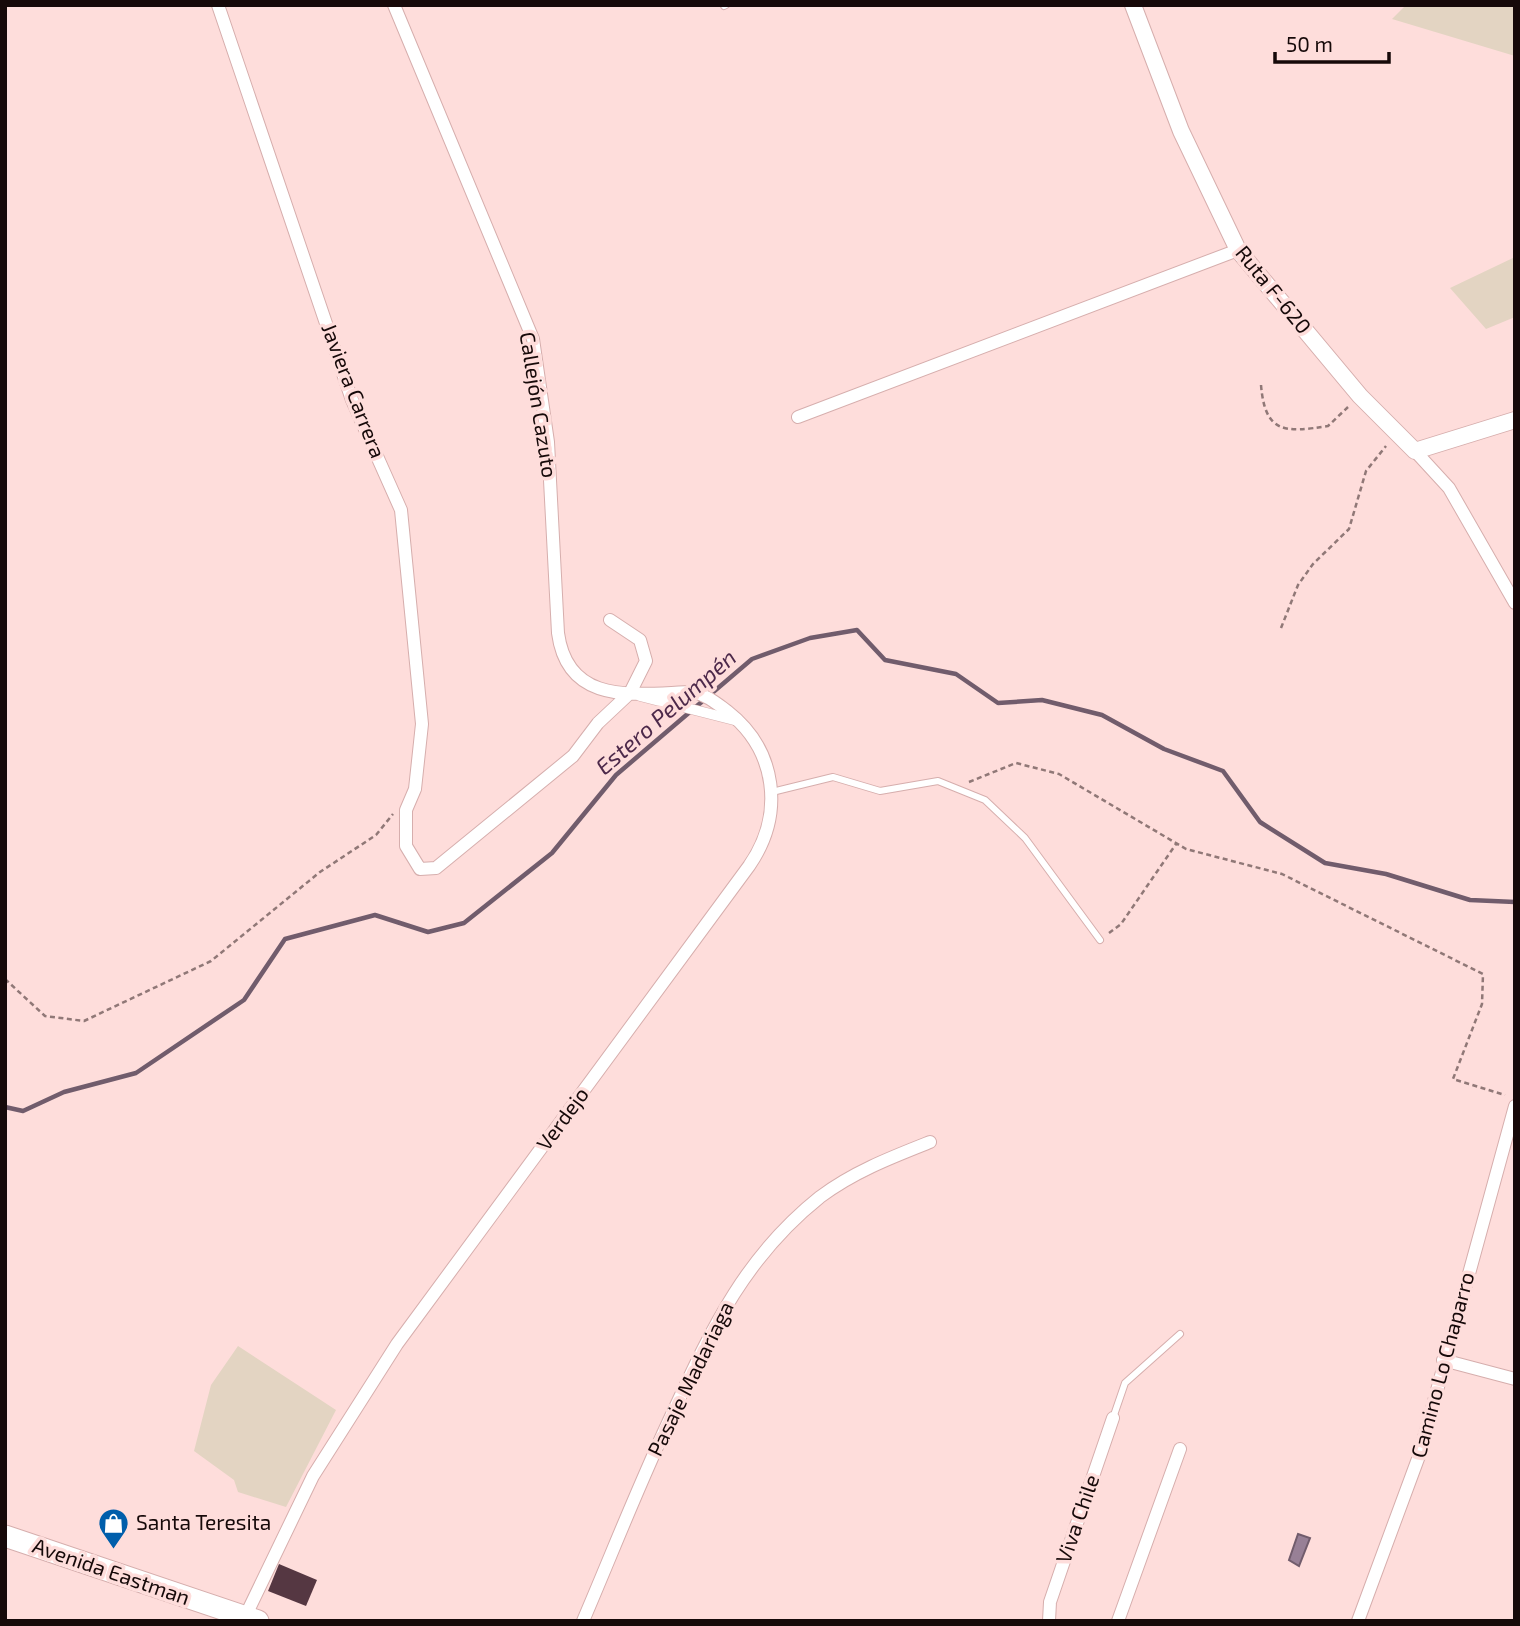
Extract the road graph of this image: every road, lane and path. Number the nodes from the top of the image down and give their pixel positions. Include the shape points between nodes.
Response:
1 (218, 5) edge
2 (394, 5) edge
3 (1133, 5) edge
4 (1238, 250) junction
5 (1261, 385) dead end
6 (1360, 396) junction
7 (798, 417) dead end
8 (1515, 420) edge
9 (1399, 434) junction
10 (1415, 451) junction
11 (1515, 603) edge
12 (610, 620) dead end
13 (1281, 628) dead end
14 (630, 694) junction
15 (957, 789) junction
16 (772, 792) junction
17 (376, 835) dead end
18 (1176, 844) junction
19 (1100, 940) joint
20 (5, 979) edge
21 (1515, 1098) edge
22 (1515, 1106) edge
23 (930, 1142) dead end
24 (1180, 1334) dead end
25 (1443, 1360) junction
26 (1515, 1379) edge
27 (1113, 1418) joint
28 (1181, 1449) dead end
29 (5, 1536) edge
30 (251, 1619) edge
31 (583, 1621) edge
32 (1049, 1621) edge
33 (1118, 1621) edge
34 (1358, 1621) edge

1 - 14 street, Javiera Carrera via 352,400 401,510 422,724 415,789 406,810 405,846 420,869 436,868 573,757 598,723
2 - 14 street, Callejón Cazuto via 533,339 548,442 562,652 588,684
3 - 4 street, Ruta F-620 via 1181,131
4 - 6 street, Ruta F-620
4 - 7 street
5 - 6 path via 1263,410 1272,423 1289,428 1328,426
6 - 9 street, Ruta F-620
8 - 10 street
9 - 10 street, Ruta F-620
9 - 13 path via 1366,471 1349,529 1298,585
10 - 11 street via 1449,488
12 - 14 street via 640,640 646,661
14 - 16 street, Verdejo via 694,692 708,696 740,721 764,758
15 - 16 lane via 938,781 880,791 833,777
15 - 18 path via 1016,763 1048,771
15 - 19 lane via 985,800 1025,838
16 - 30 street, Verdejo via 769,827 758,854 397,1344 313,1476 288,1521
17 - 20 path via 320,872 211,961 84,1021 45,1016
18 - 19 path via 1121,924
18 - 21 path via 1282,874 1483,974 1482,1004 1453,1079
22 - 25 street, Camino Lo Chaparro
23 - 31 street, Pasaje Madariaga via 855,1175 822,1196 735,1289 711,1329 667,1425
24 - 27 lane via 1125,1384
25 - 26 street
25 - 34 street, Camino Lo Chaparro via 1419,1456
27 - 32 street, Viva Chile via 1049,1602
28 - 33 street
29 - 30 main road, Avenida Eastman

